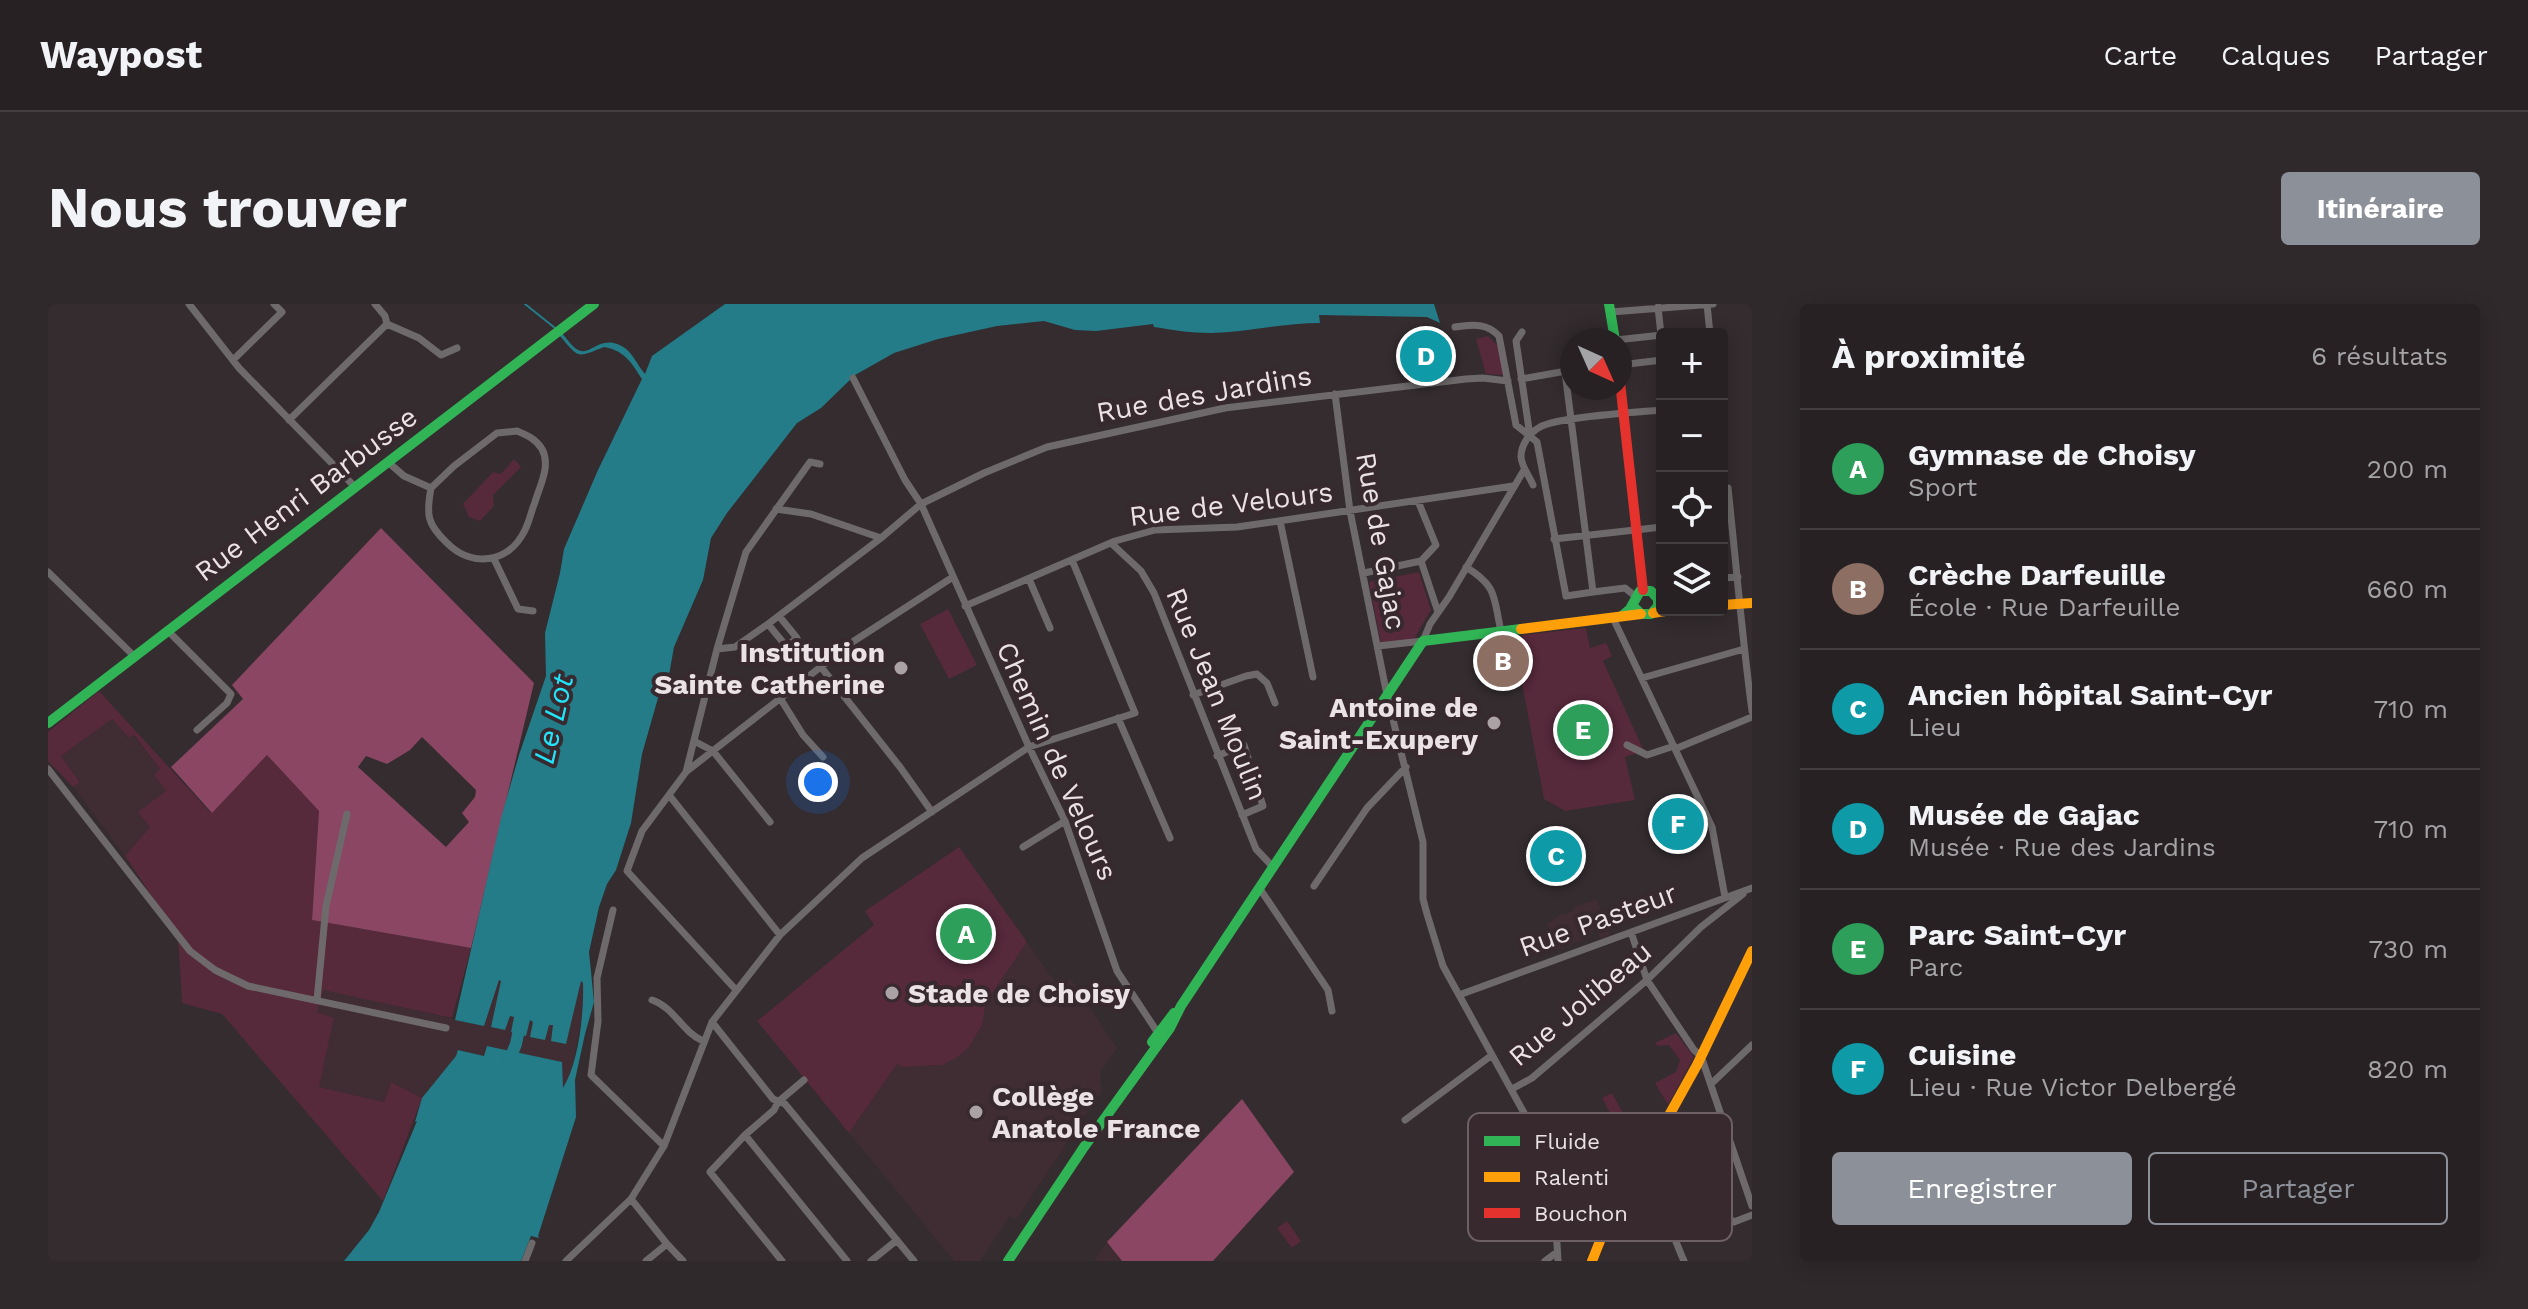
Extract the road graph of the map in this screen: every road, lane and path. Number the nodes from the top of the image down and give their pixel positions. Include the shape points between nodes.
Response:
1 (189, 304) edge
2 (274, 304) edge
3 (375, 304) edge
4 (594, 304) edge
5 (1710, 304) edge
6 (1658, 307) junction
7 (1610, 308) edge
8 (387, 324) junction
9 (1455, 327) dead end
10 (1614, 328) edge
11 (1662, 328) edge
12 (1710, 328) edge
13 (1522, 332) dead end
14 (1656, 335) edge
15 (1632, 338) edge
16 (457, 348) dead end
17 (233, 360) junction
18 (1656, 361) edge
19 (1632, 364) edge
20 (1560, 372) edge
21 (853, 378) dead end
22 (1521, 379) junction
23 (1508, 381) junction
24 (1335, 394) junction
25 (1570, 400) edge
26 (1622, 400) edge
27 (1656, 410) edge
28 (1624, 413) junction
29 (289, 420) junction
30 (1572, 420) junction
31 (1533, 433) junction
32 (389, 463) junction
33 (820, 464) dead end
34 (1524, 470) junction
35 (1533, 485) dead end
36 (1513, 486) junction
37 (355, 487) junction
38 (431, 488) junction
39 (1418, 501) junction
40 (921, 504) junction
41 (776, 509) junction
42 (1728, 509) edge
43 (1350, 511) junction
44 (1280, 521) junction
45 (1656, 528) edge
46 (1637, 530) junction
47 (1587, 535) junction
48 (881, 538) junction
49 (1554, 539) junction
50 (1111, 543) junction
51 (494, 559) junction
52 (1072, 560) junction
53 (1422, 560) junction
54 (1466, 567) junction
55 (48, 572) edge
56 (1364, 573) junction
57 (953, 577) junction
58 (1738, 577) junction
59 (1728, 578) edge
60 (1029, 579) junction
61 (1593, 592) junction
62 (1656, 595) edge
63 (1644, 597) junction
64 (1739, 603) junction
65 (1752, 603) edge
66 (1728, 604) edge
67 (1656, 605) edge
68 (965, 606) junction
69 (533, 611) dead end
70 (1438, 612) junction
71 (779, 616) junction
72 (1617, 617) junction
73 (768, 624) junction
74 (1050, 628) dead end
75 (167, 630) junction
76 (1501, 631) junction
77 (1423, 641) junction
78 (1378, 646) junction
79 (717, 649) junction
80 (1744, 649) junction
81 (134, 656) junction
82 (821, 667) junction
83 (1313, 677) dead end
84 (1642, 678) junction
85 (1193, 695) junction
86 (1387, 695) junction
87 (780, 698) junction
88 (1275, 703) dead end
89 (1752, 714) edge
90 (1118, 718) junction
91 (48, 723) edge
92 (197, 730) dead end
93 (694, 741) junction
94 (1627, 745) dead end
95 (1029, 747) junction
96 (1675, 747) junction
97 (713, 751) junction
98 (1217, 756) junction
99 (823, 757) dead end
100 (1406, 767) junction
101 (48, 769) edge
102 (686, 772) junction
103 (669, 795) junction
104 (932, 812) junction
105 (347, 814) dead end
106 (1242, 815) junction
107 (1065, 821) junction
108 (770, 822) dead end
109 (1170, 838) dead end
110 (1023, 847) dead end
111 (1274, 868) junction
112 (1314, 886) dead end
113 (1260, 889) junction
114 (1750, 889) edge
115 (1725, 897) junction
116 (613, 910) dead end
117 (1631, 932) junction
118 (780, 935) junction
119 (1752, 951) edge
120 (1647, 980) junction
121 (736, 990) junction
122 (1459, 995) junction
123 (317, 1000) junction
124 (652, 1000) dead end
125 (1332, 1011) dead end
126 (712, 1022) junction
127 (446, 1028) dead end
128 (1160, 1035) junction
129 (703, 1041) junction
130 (1752, 1045) edge
131 (1492, 1055) junction
132 (1701, 1056) junction
133 (804, 1080) dead end
134 (1712, 1083) junction
135 (1512, 1089) junction
136 (778, 1102) junction
137 (1525, 1113) edge
138 (1670, 1113) edge
139 (1722, 1113) edge
140 (1405, 1120) dead end
141 (745, 1135) junction
142 (1732, 1144) edge
143 (664, 1146) junction
144 (631, 1199) junction
145 (1752, 1206) edge
146 (1752, 1215) edge
147 (1732, 1221) edge
148 (897, 1240) junction
149 (1556, 1241) edge
150 (1600, 1241) edge
151 (1675, 1241) edge
152 (532, 1243) dead end
153 (667, 1244) junction
154 (1557, 1252) junction
155 (525, 1261) edge
156 (566, 1261) edge
157 (646, 1261) edge
158 (683, 1261) edge
159 (782, 1261) edge
160 (847, 1261) edge
161 (871, 1261) edge
162 (914, 1261) edge
163 (1008, 1261) edge
164 (1545, 1261) edge
165 (1558, 1261) edge
166 (1592, 1261) edge
167 (1684, 1261) edge

1 - 17 street
2 - 17 street via 282,312
3 - 8 street
4 - 32 main road, Rue Henri Barbusse
5 - 6 street
5 - 12 street
6 - 7 street
6 - 11 street
7 - 10 main road
8 - 16 street via 441,355
8 - 29 street
9 - 23 street via 1476,324 1499,336
13 - 22 street via 1516,341
14 - 15 street
17 - 29 street
18 - 19 street
20 - 22 street
21 - 40 street, Chemin de Velours
22 - 31 street
23 - 24 street, Rue des Jardins via 1466,379
23 - 31 street via 1516,425
24 - 40 street, Rue des Jardins via 1225,408 1047,447
24 - 43 street, Rue de Gajac
25 - 30 street
26 - 28 main road
27 - 28 street
28 - 30 street
28 - 46 main road
29 - 37 street
30 - 31 street via 1541,426
30 - 47 street
31 - 34 street via 1524,442
31 - 49 street
32 - 37 main road, Rue Henri Barbusse
32 - 38 street
33 - 41 street via 810,462
34 - 35 street
34 - 36 street
36 - 39 street, Rue de Velours
36 - 54 street
37 - 75 main road, Rue Henri Barbusse
38 - 51 street via 428,517 437,533 472,560
38 - 51 street via 497,433 517,431 533,438 542,449 543,477 524,532 509,551
39 - 43 street, Rue de Velours
39 - 53 street via 1436,545
40 - 48 street, Rue des Jardins
40 - 57 street, Chemin de Velours
41 - 48 street via 811,514
41 - 79 street via 746,552
42 - 58 street
43 - 44 street, Rue de Velours
43 - 56 street, Rue de Gajac
44 - 50 street, Rue de Velours via 1155,530
44 - 83 street
45 - 46 street
46 - 47 street
46 - 63 main road
47 - 49 street
47 - 61 street
48 - 71 street, Rue des Jardins
49 - 61 street via 1566,596
50 - 52 street, Rue de Velours
50 - 85 street, Rue Jean Moulin via 1141,571 1154,593
51 - 69 street via 518,609
52 - 60 street, Rue de Velours
52 - 90 street via 1135,713
53 - 56 street
53 - 70 street
54 - 70 street
54 - 76 street via 1491,586
55 - 81 street
56 - 78 street, Rue de Gajac
57 - 68 street, Chemin de Velours
57 - 82 street
58 - 59 street
58 - 64 street
60 - 68 street, Rue de Velours
60 - 74 street
61 - 63 street via 1625,588
62 - 63 main road
63 - 67 main road
63 - 72 main road
64 - 65 main road
64 - 66 main road
64 - 80 street
68 - 95 street, Chemin de Velours
70 - 77 street
71 - 73 street, Rue des Jardins
71 - 73 street via 797,638 786,646
72 - 76 main road
72 - 84 street
73 - 79 street, Rue des Jardins via 735,647
75 - 81 main road, Rue Henri Barbusse
75 - 92 street via 231,694
76 - 77 main road
77 - 78 street
77 - 86 main road
78 - 86 street, Rue de Gajac
79 - 93 street
80 - 84 street
80 - 89 street
81 - 91 main road, Rue Henri Barbusse
82 - 87 street
82 - 104 street
84 - 96 street
85 - 88 street via 1257,674
85 - 98 street, Rue Jean Moulin
86 - 100 street, Rue de Gajac
86 - 111 main road
87 - 97 street
87 - 99 street
89 - 96 street
90 - 95 street
90 - 109 street
93 - 97 street
93 - 102 street
94 - 96 street via 1647,755
95 - 104 street
95 - 107 street, Chemin de Velours
96 - 115 street via 1712,827
97 - 102 street
97 - 108 street
98 - 106 street, Rue Jean Moulin
98 - 106 street via 1244,745 1263,806
100 - 112 street via 1367,808
100 - 122 street, Rue de Gajac via 1423,842 1423,899 1443,966
101 - 123 street via 190,951 248,986
102 - 103 street
103 - 118 street
103 - 121 street via 642,831 627,871
104 - 118 street via 862,858
105 - 123 street via 326,906
106 - 111 street, Rue Jean Moulin via 1256,849
107 - 110 street
107 - 128 street, Chemin de Velours via 1117,971
111 - 113 main road
113 - 125 street via 1328,990
113 - 128 main road
114 - 115 street, Rue Pasteur
114 - 120 street, Rue Jolibeau
115 - 117 street, Rue Pasteur
116 - 143 street via 597,978 591,1075
117 - 120 street
117 - 122 street, Rue Pasteur
118 - 121 street
119 - 132 main road
120 - 132 street
120 - 135 street, Rue Jolibeau via 1532,1078
121 - 126 street
122 - 131 street, Rue de Gajac
123 - 127 street
124 - 129 street
126 - 129 street
126 - 136 street
128 - 163 main road
129 - 143 street
130 - 134 street
131 - 135 street, Rue de Gajac
131 - 140 street
132 - 134 street
132 - 138 main road
133 - 136 street
134 - 139 street
135 - 137 street, Rue de Gajac
136 - 141 street
136 - 148 street
141 - 159 street via 710,1172
141 - 160 street
142 - 145 street
143 - 144 street
144 - 153 street
144 - 156 street
146 - 147 street
148 - 161 street
148 - 162 street
149 - 154 street, Rue de Gajac
150 - 166 main road
151 - 167 street
152 - 155 street
153 - 157 street
153 - 158 street
154 - 164 street
154 - 165 street, Rue de Gajac

